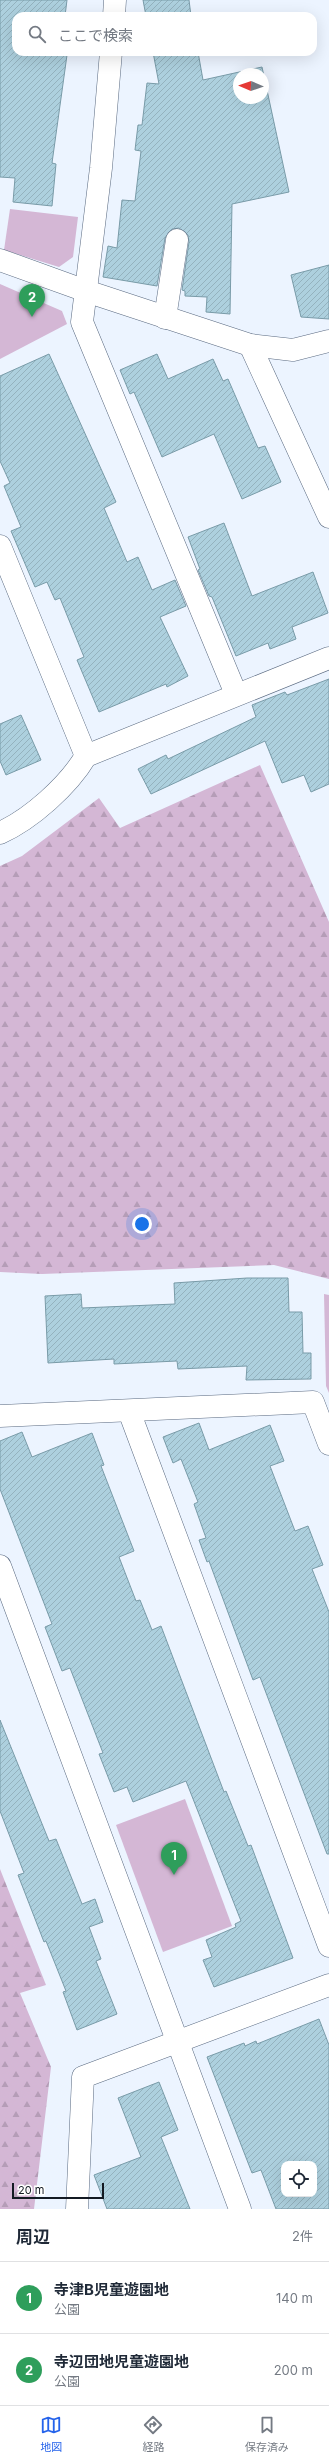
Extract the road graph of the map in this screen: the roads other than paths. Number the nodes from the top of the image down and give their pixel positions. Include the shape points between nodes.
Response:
1 (116, 0) edge
2 (114, 12) edge
3 (111, 56) edge
4 (177, 240) dead end
5 (0, 260) edge
6 (86, 292) junction
7 (165, 318) junction
8 (329, 341) edge
9 (250, 346) junction
10 (329, 516) edge
11 (0, 546) edge
12 (329, 658) edge
13 (236, 694) junction
14 (86, 756) junction
15 (0, 833) edge
16 (129, 1411) junction
17 (0, 1416) edge
18 (329, 1444) edge
19 (0, 1566) edge
20 (329, 1946) edge
21 (329, 1985) edge
22 (178, 2042) junction
23 (77, 2209) edge
24 (240, 2209) edge

1 - 2 street
3 - 6 street via 101,168
4 - 7 street
5 - 6 street
6 - 7 street
6 - 13 street via 82,322
7 - 9 street
8 - 9 street via 293,350
9 - 10 street
11 - 14 street
12 - 13 street
13 - 14 street
14 - 15 street via 76,773 20,824
16 - 17 street
16 - 18 street via 313,1402
16 - 20 street
19 - 22 street
21 - 22 street
22 - 23 street via 83,2077
22 - 24 street

